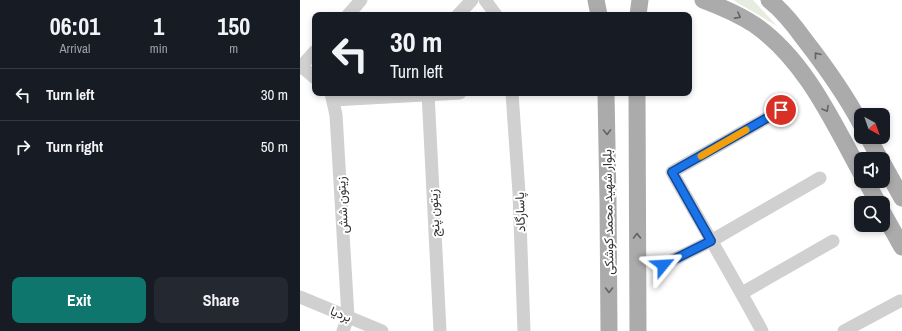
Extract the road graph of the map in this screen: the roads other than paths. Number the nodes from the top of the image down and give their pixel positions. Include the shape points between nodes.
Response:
1 (361, 0) edge
2 (472, 0) edge
3 (485, 0) edge
4 (596, 0) edge
5 (640, 0) edge
6 (702, 0) edge
7 (770, 0) edge
8 (351, 12) edge
9 (461, 12) edge
10 (494, 12) edge
11 (598, 12) edge
12 (638, 12) edge
13 (312, 54) edge
14 (301, 67) edge
15 (312, 76) edge
16 (356, 96) edge
17 (428, 96) edge
18 (512, 96) edge
19 (606, 96) edge
20 (637, 96) edge
21 (332, 97) edge
22 (781, 110) dead end
23 (854, 110) edge
24 (854, 160) edge
25 (890, 177) edge
26 (820, 178) dead end
27 (902, 198) edge
28 (890, 226) edge
29 (711, 241) junction
30 (833, 241) dead end
31 (902, 247) edge
32 (663, 265) dead end
33 (742, 293) junction
34 (300, 297) edge
35 (900, 301) dead end
36 (348, 317) junction
37 (343, 331) edge
38 (382, 331) edge
39 (440, 331) edge
40 (524, 331) edge
41 (609, 331) edge
42 (638, 331) edge
43 (762, 331) edge
44 (844, 331) edge

1 - 8 street
2 - 9 street
3 - 10 street
4 - 11 main road
5 - 12 main road
6 -> 24 main road via 754,24 795,63 819,97
23 -> 7 main road via 823,62
13 - 14 street
14 - 15 street
16 - 21 street
17 - 39 street, زیتون پنج
18 - 40 street, پاسارگاد
19 -> 41 main road, بلوار شهید محمد کوشکی
42 -> 20 main road
21 - 36 street, زیتون شش via 336,115
22 - 29 street via 672,172
25 - 27 main road
26 - 29 street
28 - 31 main road
29 - 32 street
29 - 33 street
30 - 33 street
33 - 43 street
34 - 36 street, بردیا
35 - 44 street
36 - 37 street
36 - 38 street, بردیا

